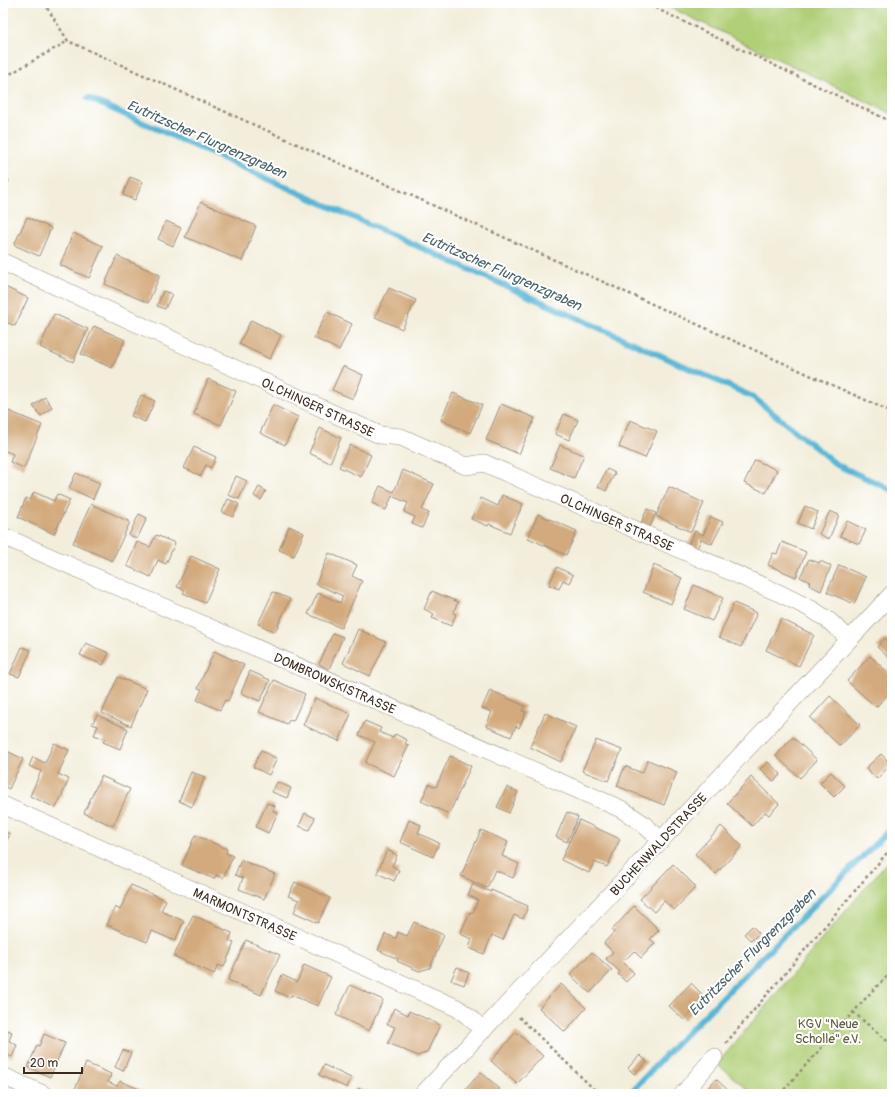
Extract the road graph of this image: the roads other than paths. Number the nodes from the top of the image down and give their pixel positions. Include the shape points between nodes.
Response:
1 (3, 262) edge
2 (3, 536) edge
3 (892, 594) edge
4 (850, 639) junction
5 (3, 805) edge
6 (661, 840) junction
7 (483, 1030) junction
8 (714, 1057) road end
9 (3, 1076) edge
10 (42, 1094) edge
11 (424, 1094) edge
12 (683, 1094) edge

1 - 4 street, OLCHINGER STRASSE via 380,435 401,437 466,466 484,463 781,594 813,610
2 - 6 street, DOMBROWSKISTRASSE via 621,810 642,823
3 - 4 street, BUCHENWALDSTRASSE
4 - 6 street, BUCHENWALDSTRASSE
5 - 7 street, MARMONTSTRASSE via 457,1008
6 - 7 street, BUCHENWALDSTRASSE
7 - 11 street, BUCHENWALDSTRASSE
8 - 12 street
9 - 10 street

